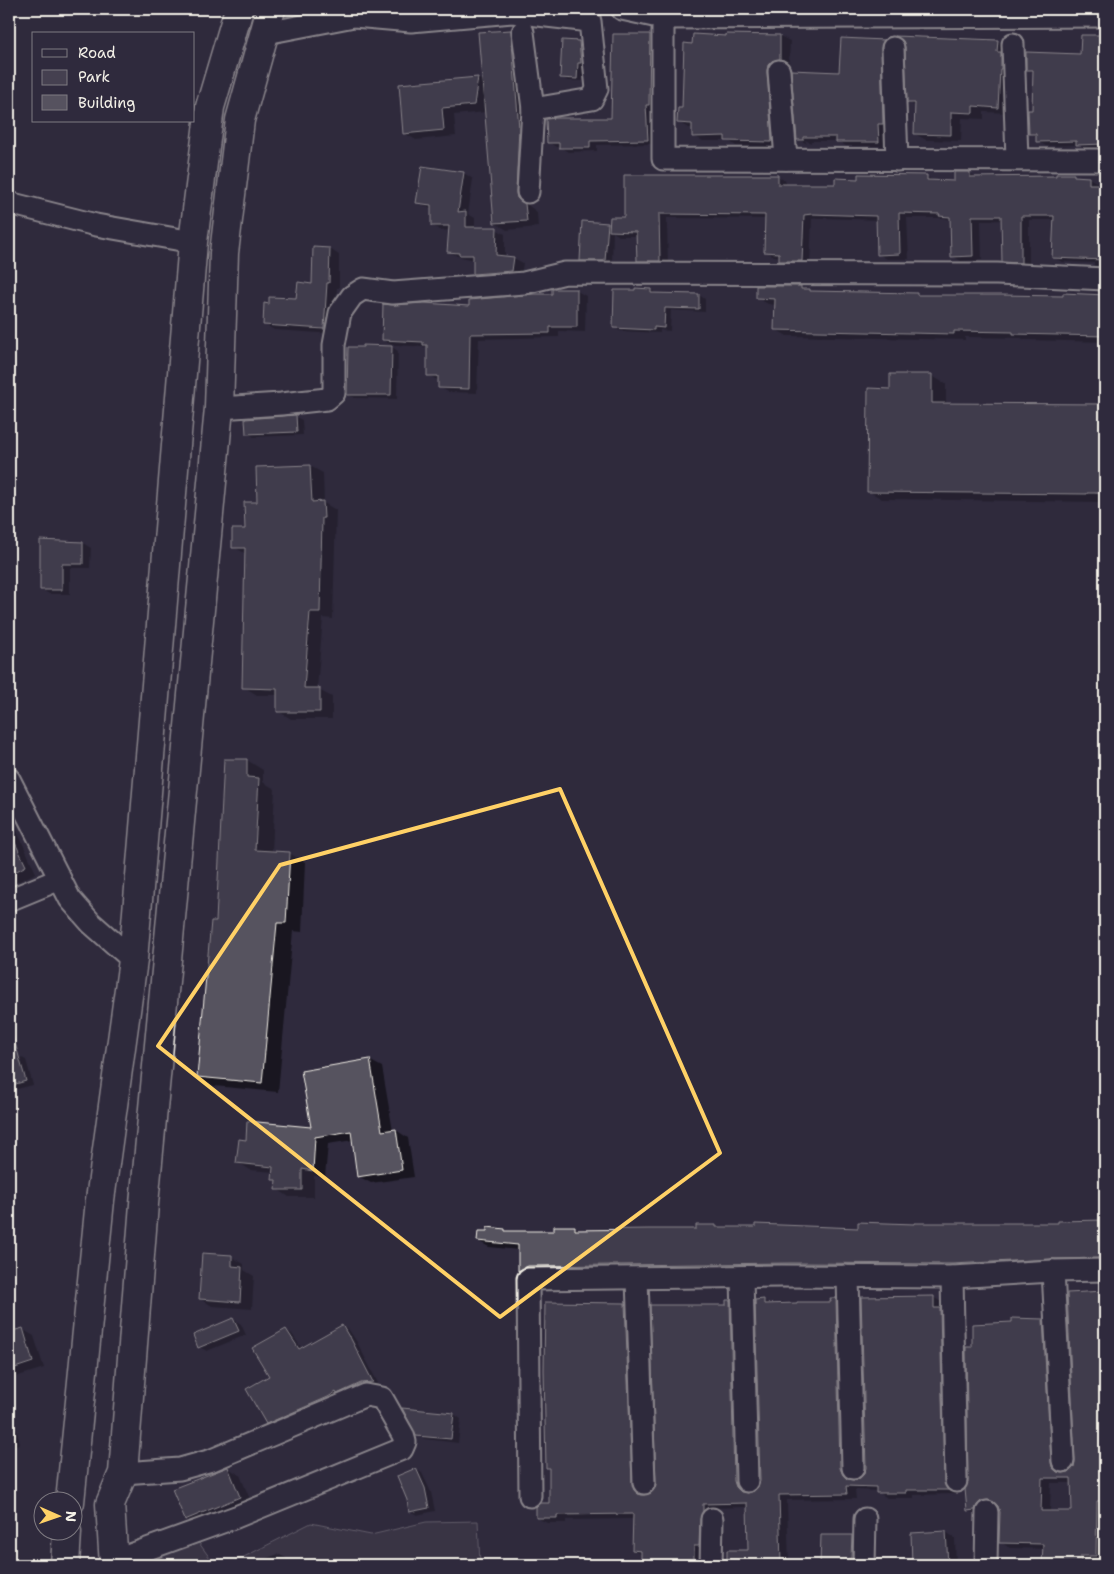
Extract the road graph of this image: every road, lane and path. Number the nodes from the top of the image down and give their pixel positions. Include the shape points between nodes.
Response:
1 (239, 9) edge
2 (622, 9) edge
3 (595, 13) edge
4 (1105, 16) edge
5 (663, 18) junction
6 (268, 19) edge
7 (523, 32) dead end
8 (1013, 44) dead end
9 (893, 48) dead end
10 (779, 71) dead end
11 (533, 109) junction
12 (786, 159) junction
13 (897, 160) junction
14 (1017, 160) junction
15 (1105, 160) edge
16 (528, 192) dead end
17 (9, 203) edge
18 (193, 242) junction
19 (1105, 279) edge
20 (219, 408) junction
21 (9, 779) edge
22 (60, 879) junction
23 (9, 900) edge
24 (134, 960) junction
25 (100, 1200) junction
26 (144, 1204) junction
27 (1105, 1270) edge
28 (1054, 1271) junction
29 (845, 1276) junction
30 (742, 1277) junction
31 (952, 1277) junction
32 (637, 1279) junction
33 (1064, 1461) dead end
34 (853, 1468) dead end
35 (123, 1473) junction
36 (746, 1481) dead end
37 (956, 1481) dead end
38 (644, 1483) dead end
39 (71, 1492) edge
40 (530, 1496) dead end
41 (987, 1512) dead end
42 (865, 1519) dead end
43 (712, 1520) dead end
44 (66, 1542) edge
45 (114, 1563) edge
46 (65, 1565) edge
47 (711, 1565) edge
48 (864, 1565) edge
49 (986, 1565) edge

1 - 18 main road via 210,107
2 - 5 street
3 - 6 street via 512,12 411,21 354,16 271,32
3 - 11 street via 597,89 592,99
4 - 5 street
5 - 12 street via 663,159
6 - 20 main road via 240,120 224,253
7 - 11 street
8 - 14 street
9 - 13 street
10 - 12 street
11 - 16 street
12 - 13 street
13 - 14 street
14 - 15 street
17 - 18 street via 96,225
18 - 24 main road
19 - 20 street via 987,274 565,273 514,284 392,293 363,289 352,296 340,313 334,345 334,393 327,399
20 - 26 main road
21 - 22 street
22 - 23 street
22 - 24 street via 70,899 91,923
24 - 25 main road
25 - 26 main road
25 - 39 main road
26 - 35 main road
27 - 28 street
28 - 31 street
28 - 33 street
29 - 30 street
29 - 31 street
29 - 34 street via 848,1278
30 - 32 street
30 - 36 street
31 - 37 street
32 - 38 street
32 - 40 street via 528,1279
35 - 45 main road via 110,1504
35 - 45 street via 180,1468 212,1460 366,1395 382,1398 405,1442 402,1449
41 - 49 street
42 - 48 street
43 - 47 street
44 - 46 main road

